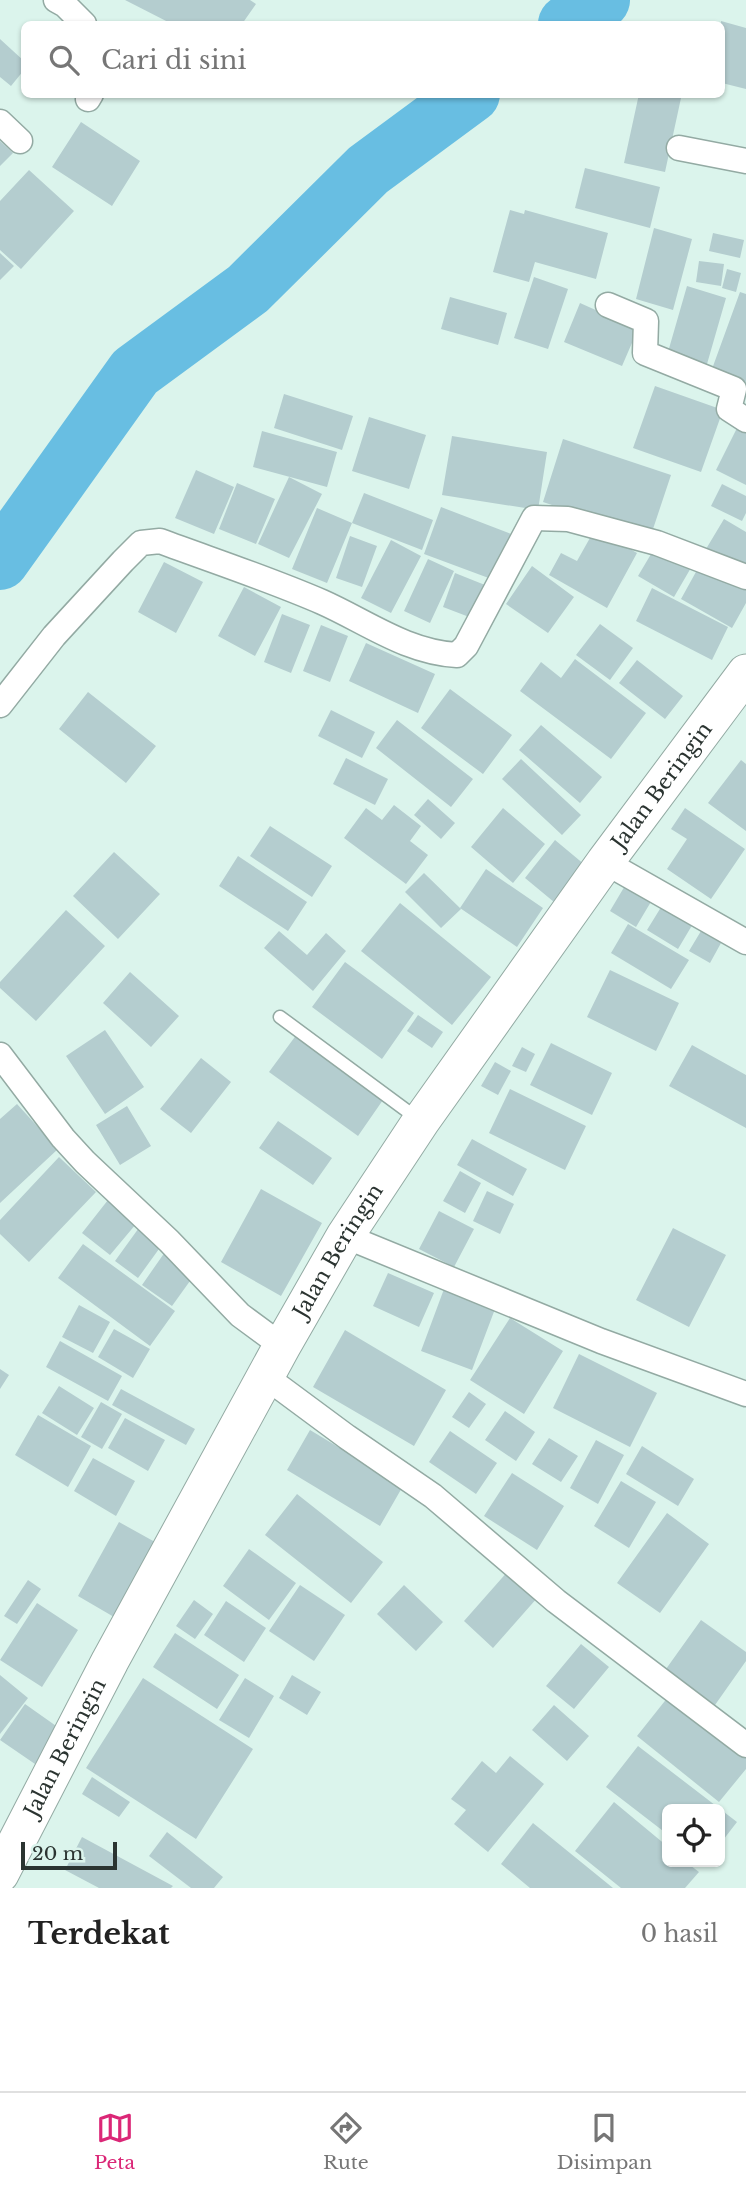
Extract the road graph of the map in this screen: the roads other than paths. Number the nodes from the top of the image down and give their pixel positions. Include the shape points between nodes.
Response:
1 (56, 0) edge
2 (81, 21) edge
3 (0, 122) edge
4 (20, 141) dead end
5 (679, 148) dead end
6 (746, 160) edge
7 (608, 305) dead end
8 (746, 420) edge
9 (746, 577) edge
10 (746, 673) edge
11 (0, 705) edge
12 (605, 862) junction
13 (746, 942) edge
14 (280, 1017) dead end
15 (0, 1055) edge
16 (421, 1121) junction
17 (345, 1236) junction
18 (274, 1361) junction
19 (746, 1394) edge
20 (746, 1745) edge
21 (0, 1874) edge

1 - 2 street
3 - 4 street
5 - 6 street
7 - 8 street via 646,321 645,353 734,389 729,409
9 - 11 street via 657,542 568,519 534,519 466,646 457,655 435,654 381,634 323,603 151,541 141,543 123,561 54,636
10 - 12 street, Jalan Beringin
12 - 13 street
12 - 16 street, Jalan Beringin
14 - 16 lane
15 - 18 street via 63,1138 240,1315
16 - 17 street, Jalan Beringin
17 - 18 street, Jalan Beringin
17 - 19 street via 601,1341
18 - 20 street via 347,1437 433,1496 556,1601
18 - 21 street, Jalan Beringin

